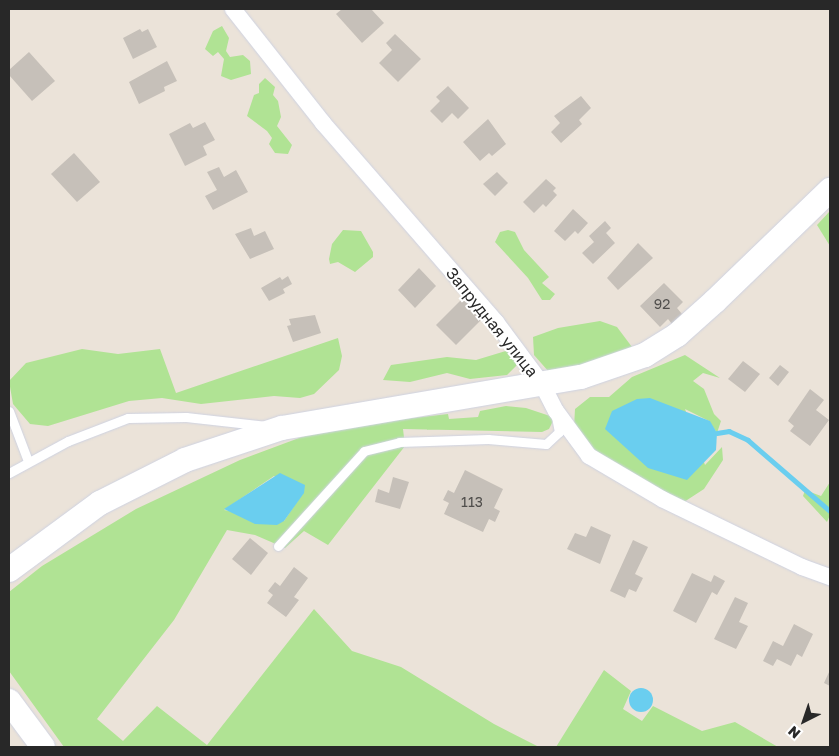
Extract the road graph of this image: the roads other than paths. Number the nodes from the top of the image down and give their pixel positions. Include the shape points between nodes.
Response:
1 (233, 9) edge
2 (830, 190) edge
3 (542, 384) junction
4 (9, 411) edge
5 (556, 411) junction
6 (282, 428) junction
7 (28, 462) junction
8 (9, 473) edge
9 (278, 546) dead end
10 (9, 570) edge
11 (830, 577) edge
12 (9, 701) edge
13 (44, 747) edge

1 - 3 street, Запрудная улица via 323,123 496,322
2 - 3 main road via 716,301 661,347 613,368
3 - 5 street, Запрудная улица
3 - 6 main road
4 - 7 lane
5 - 9 lane via 559,432 546,444 488,439 400,442 364,450
5 - 11 street, Запрудная улица via 589,456 662,499 802,567
6 - 7 lane via 186,417 128,418
6 - 10 main road via 186,460 100,503
7 - 8 lane
12 - 13 main road

